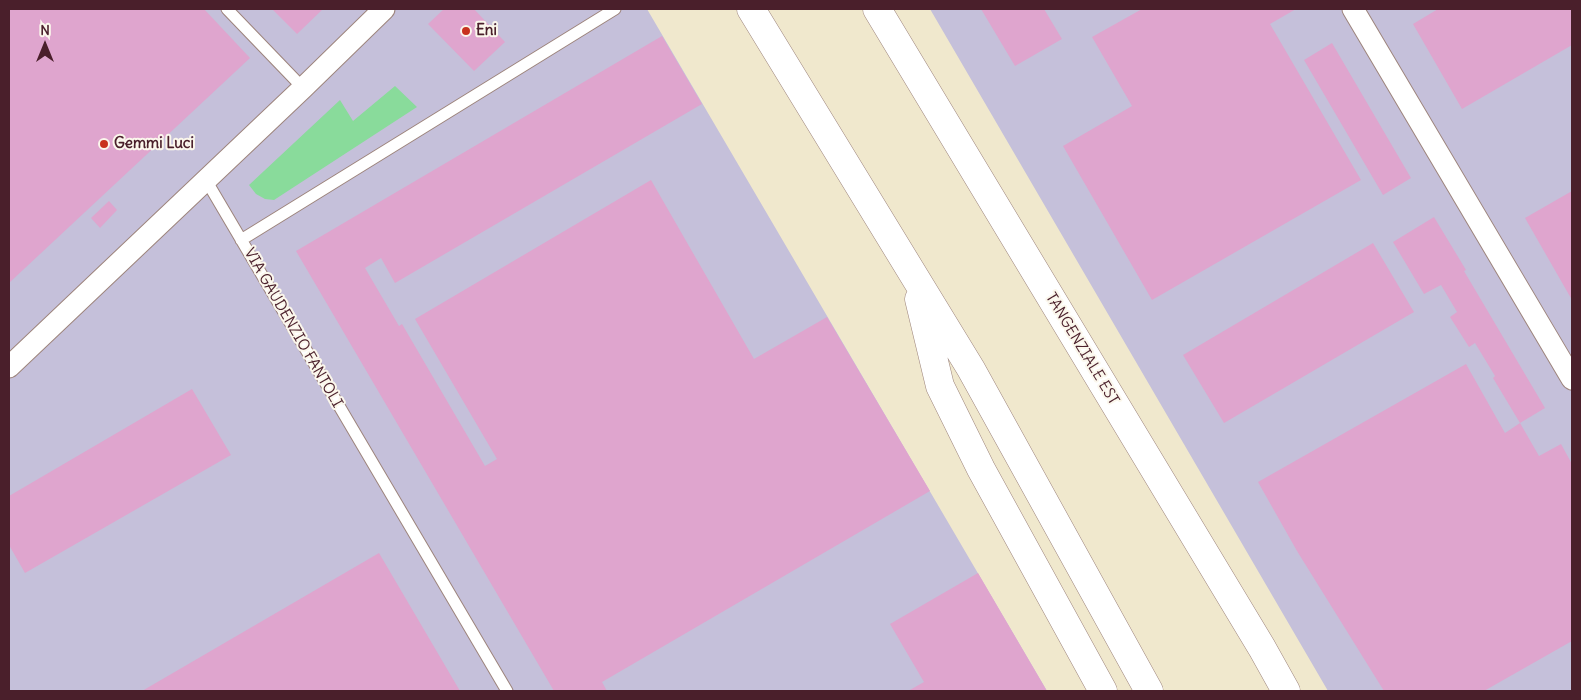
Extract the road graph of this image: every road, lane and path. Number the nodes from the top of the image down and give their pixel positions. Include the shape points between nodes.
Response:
1 (227, 9) edge
2 (384, 9) edge
3 (615, 9) edge
4 (877, 9) edge
5 (1354, 9) edge
6 (754, 14) edge
7 (303, 88) junction
8 (206, 180) junction
9 (241, 240) junction
10 (914, 276) junction
11 (9, 367) edge
12 (1572, 379) edge
13 (1262, 648) junction
14 (507, 691) edge
15 (1103, 691) edge
16 (1149, 691) edge
17 (1286, 691) edge
18 (1297, 691) edge

1 - 7 lane
2 - 7 street
3 - 9 lane, VIA GAUDENZIO FANTOLI
4 - 13 highway, TANGENZIALE EST
5 - 12 street
6 - 10 highway
7 - 8 street
8 - 9 lane
8 - 11 street
9 - 14 lane, VIA GAUDENZIO FANTOLI
10 - 15 highway via 940,386 981,469
10 - 16 highway via 971,370
13 - 17 highway, TANGENZIALE EST
13 - 18 highway

